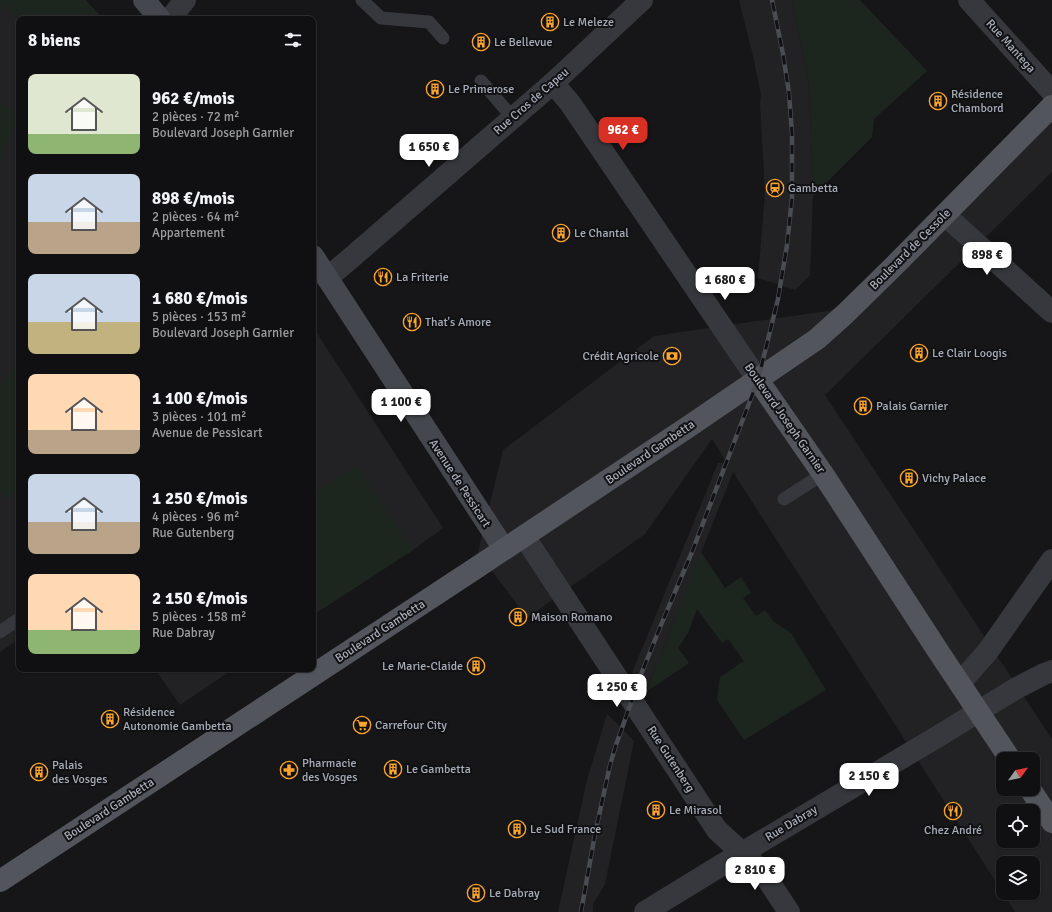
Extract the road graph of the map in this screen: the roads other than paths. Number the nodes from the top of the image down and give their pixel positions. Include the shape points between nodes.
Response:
1 (144, 0) edge
2 (185, 0) edge
3 (362, 0) edge
4 (642, 0) edge
5 (969, 0) edge
6 (157, 16) edge
7 (172, 16) edge
8 (443, 38) dead end
9 (481, 81) dead end
10 (553, 82) junction
11 (1052, 92) edge
12 (1052, 106) edge
13 (513, 118) junction
14 (945, 215) junction
15 (316, 261) edge
16 (327, 278) junction
17 (1052, 312) edge
18 (758, 380) junction
19 (823, 474) junction
20 (784, 500) dead end
21 (524, 536) junction
22 (504, 549) junction
23 (1052, 560) edge
24 (16, 621) edge
25 (0, 632) edge
26 (1052, 671) edge
27 (960, 683) junction
28 (979, 712) junction
29 (1005, 752) edge
30 (1035, 796) edge
31 (1052, 822) edge
32 (742, 852) junction
33 (0, 881) edge
34 (645, 912) edge
35 (789, 912) edge

1 - 6 street
2 - 7 street
3 - 8 lane via 381,18 429,22
4 - 10 street, Rue Cros de Capeu
5 - 11 street, Rue Mantega
9 - 13 lane
10 - 13 street, Rue Cros de Capeu
10 - 18 street, Boulevard Joseph Garnier via 570,103
12 - 14 main road, Boulevard de Cessole
13 - 16 street, Rue Cros de Capeu
14 - 17 street
14 - 18 main road, Boulevard de Cessole via 845,314 816,339
15 - 16 street, Avenue de Pessicart
16 - 22 street, Avenue de Pessicart
18 - 19 main road, Boulevard Joseph Garnier
18 - 21 main road, Boulevard Gambetta
19 - 20 lane
19 - 27 main road, Boulevard Joseph Garnier
21 - 22 main road, Boulevard Gambetta
21 - 32 street, Rue Gutenberg via 717,830
22 - 33 main road, Boulevard Gambetta
23 - 27 street via 988,651
24 - 25 lane
26 - 28 street, Rue Dabray via 1015,689
27 - 28 main road, Boulevard Joseph Garnier
28 - 29 main road, Boulevard Joseph Garnier
28 - 32 street, Rue Dabray
30 - 31 main road
32 - 34 street, Rue Dabray
32 - 35 street, Rue Gutenberg via 762,871

